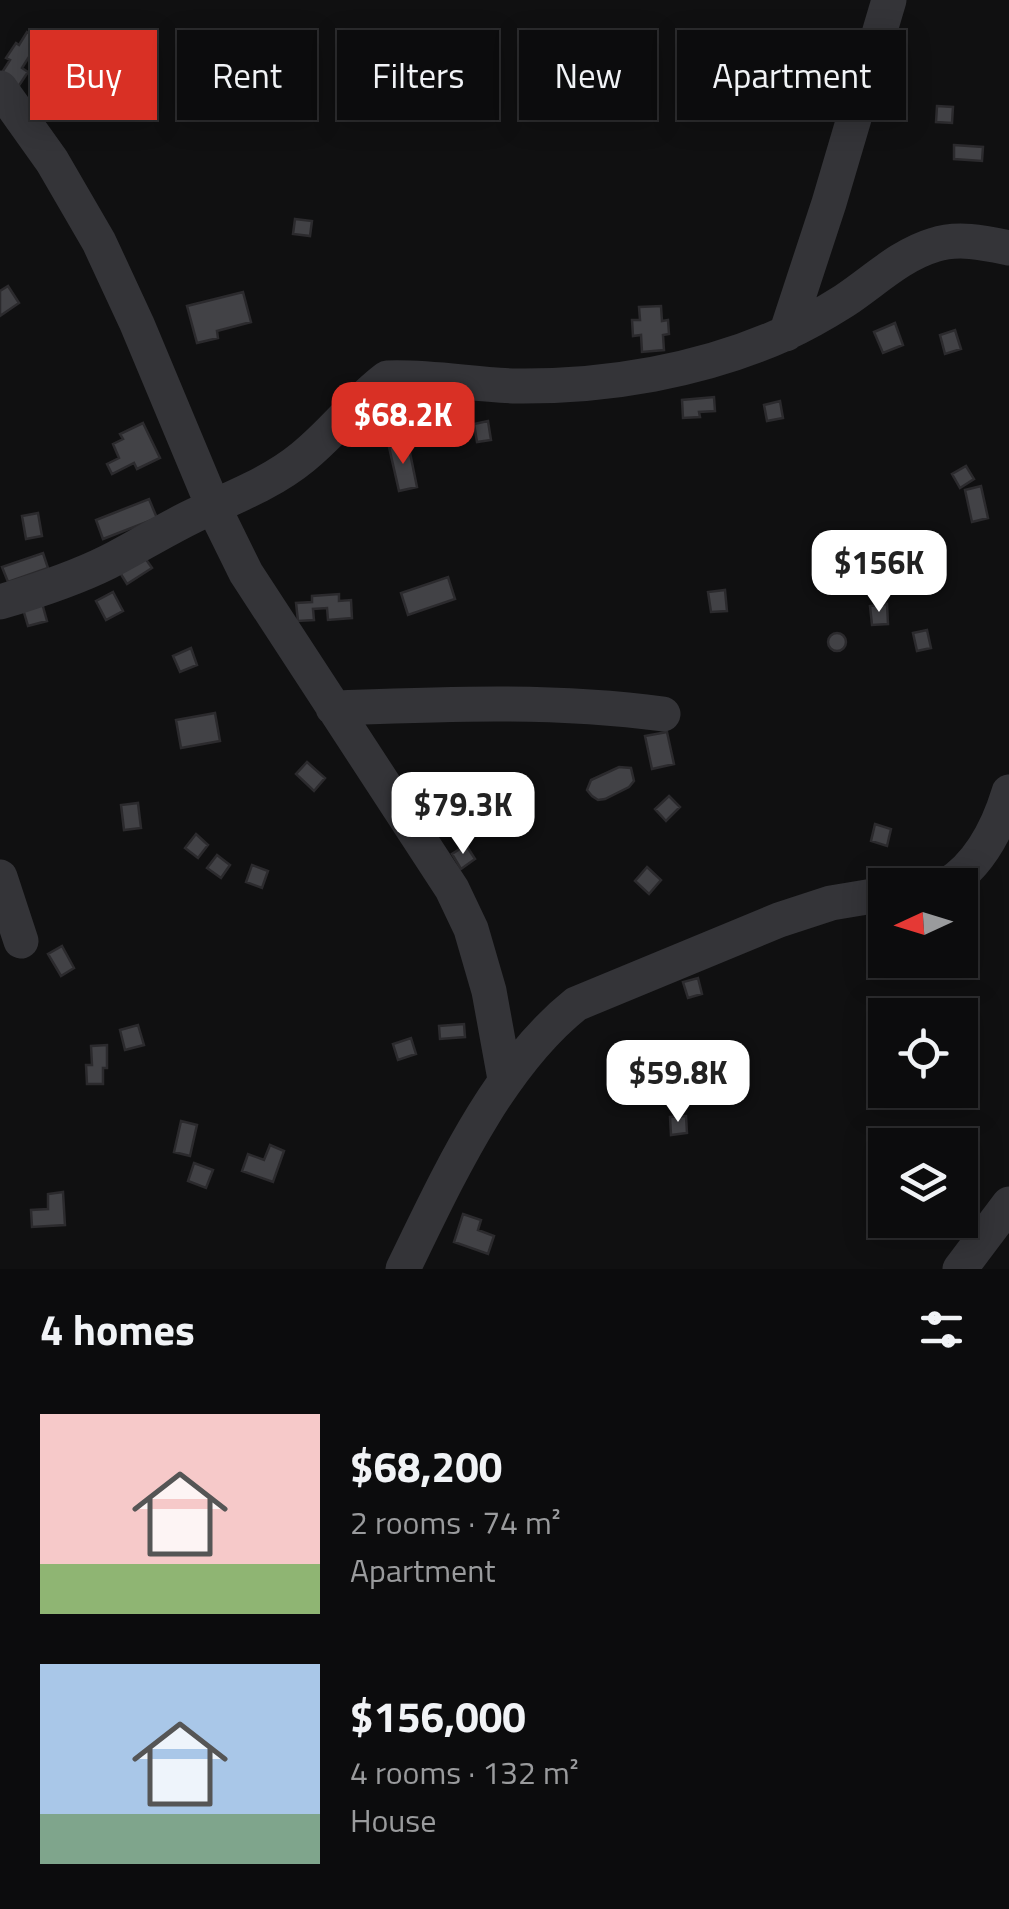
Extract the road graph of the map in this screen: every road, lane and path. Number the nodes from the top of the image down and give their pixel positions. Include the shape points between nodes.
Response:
1 (889, 0) edge
2 (0, 88) edge
3 (1009, 248) edge
4 (786, 334) junction
5 (212, 506) junction
6 (0, 602) edge
7 (333, 708) junction
8 (663, 714) dead end
9 (1009, 792) edge
10 (969, 868) edge
11 (0, 877) edge
12 (868, 897) edge
13 (22, 940) dead end
14 (505, 1079) junction
15 (1009, 1204) edge
16 (403, 1269) edge
17 (960, 1269) edge

1 - 4 street
2 - 5 street via 99,242
3 - 4 street via 934,244
4 - 5 street via 683,368 601,382 515,386 387,378 302,458 254,490
5 - 6 street via 109,562
5 - 7 street via 246,573
7 - 8 street via 542,704
7 - 14 street via 465,916 489,992
9 - 10 street
11 - 13 street
12 - 14 street via 778,920 576,1004
14 - 16 street
15 - 17 street

